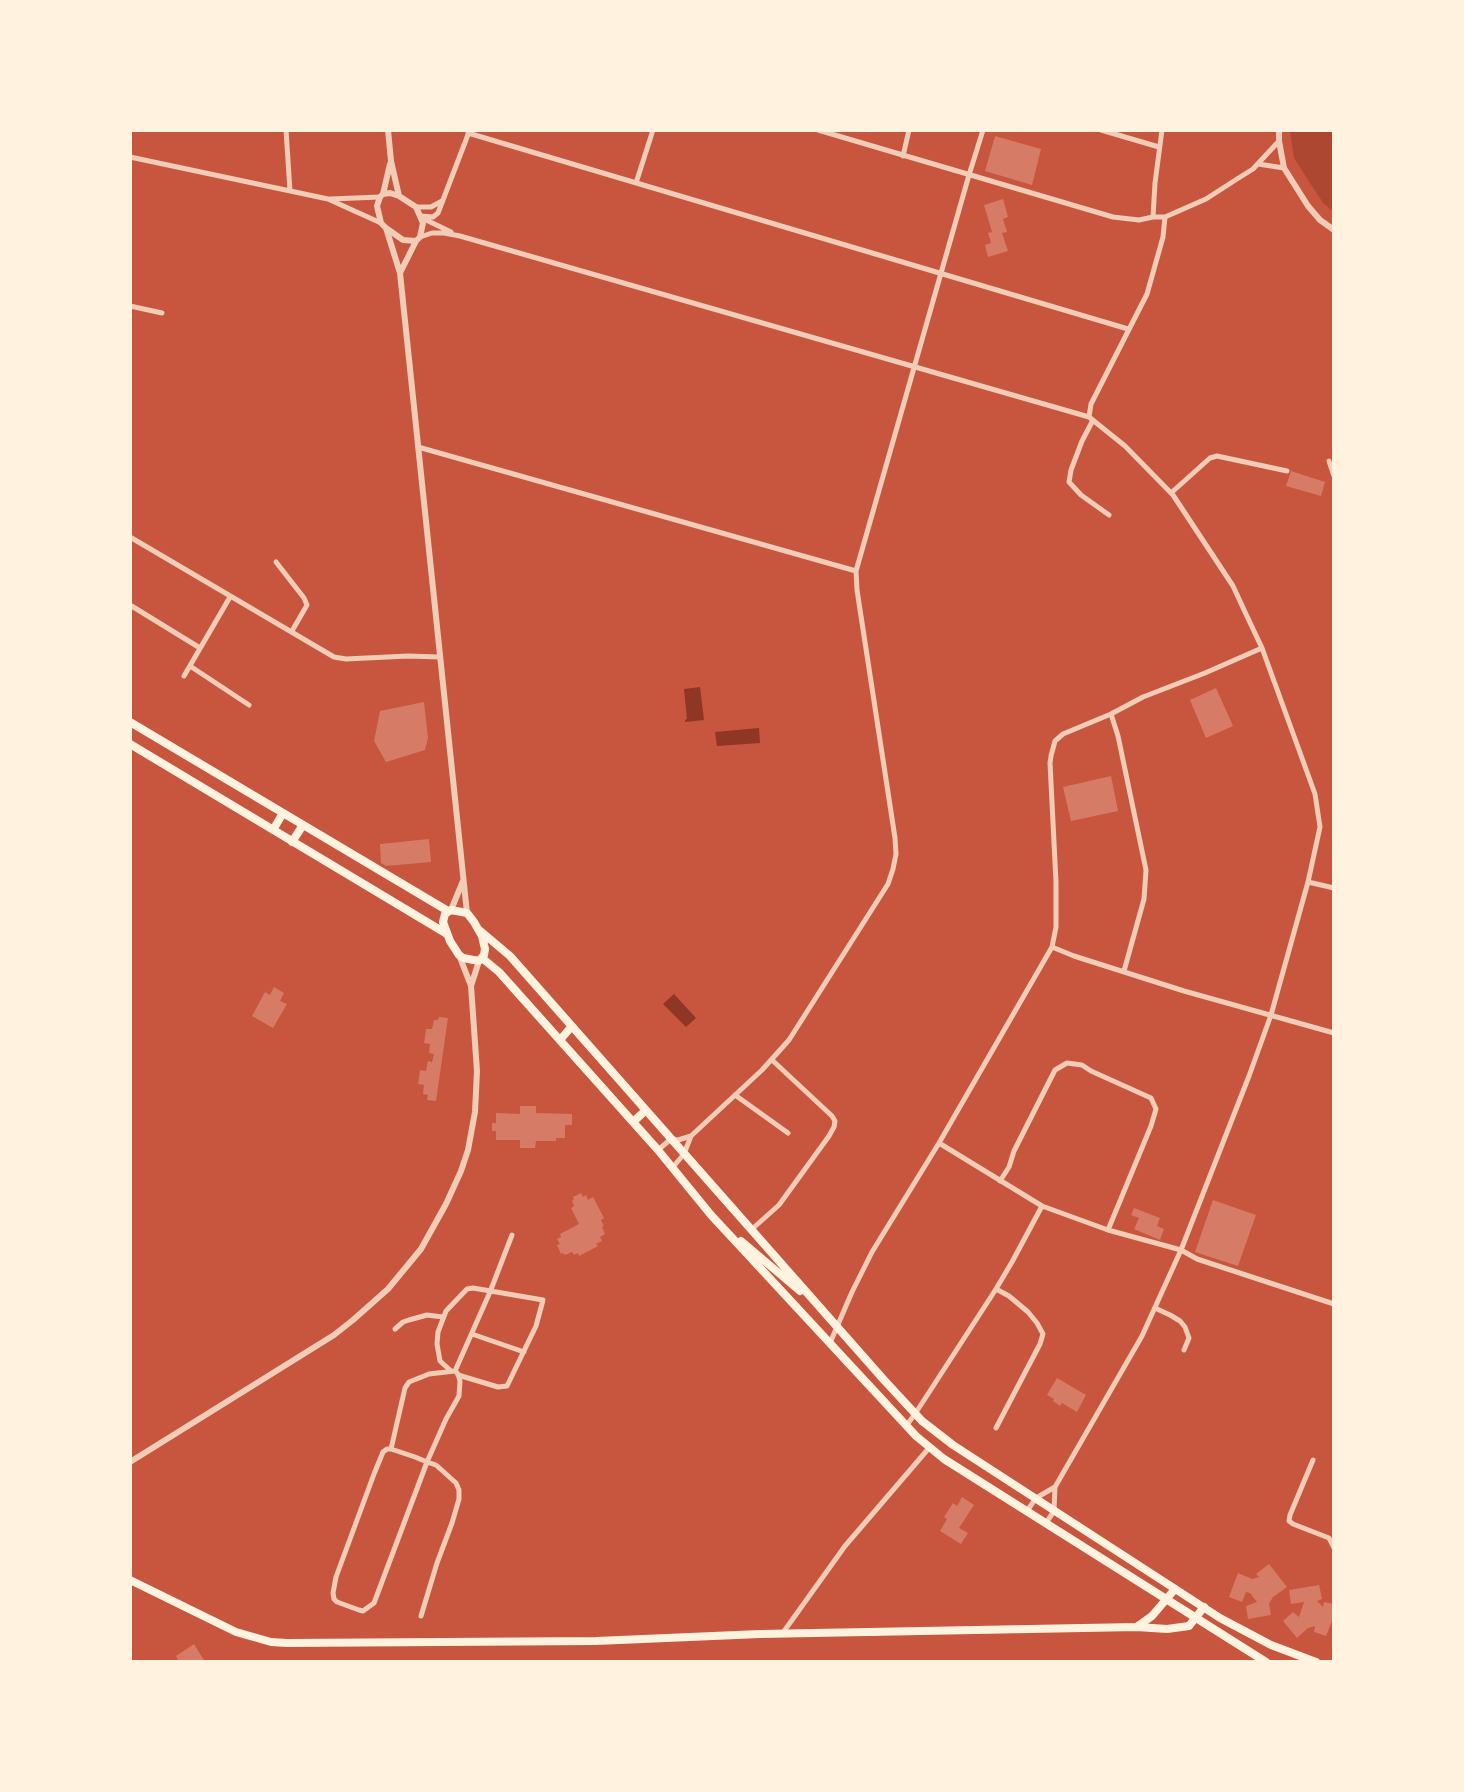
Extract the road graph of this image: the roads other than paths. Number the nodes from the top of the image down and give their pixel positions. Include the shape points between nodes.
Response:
1 (286, 130) edge
2 (388, 130) edge
3 (653, 130) edge
4 (818, 130) edge
5 (909, 130) edge
6 (983, 130) edge
7 (1101, 130) edge
8 (1162, 130) edge
9 (1279, 130) edge
10 (469, 132) edge
11 (1279, 141) junction
12 (1159, 147) junction
13 (903, 156) junction
14 (130, 157) edge
15 (391, 161) junction
16 (1258, 164) junction
17 (1284, 168) junction
18 (969, 175) junction
19 (636, 183) junction
20 (290, 191) junction
21 (381, 196) junction
22 (399, 196) junction
23 (328, 199) junction
24 (443, 200) junction
25 (416, 207) junction
26 (422, 217) junction
27 (1153, 217) junction
28 (1165, 217) junction
29 (381, 223) junction
30 (386, 228) junction
31 (1334, 230) edge
32 (460, 236) junction
33 (418, 239) junction
34 (400, 273) junction
35 (941, 273) junction
36 (130, 306) edge
37 (162, 314) dead end
38 (1128, 329) junction
39 (914, 366) junction
40 (1091, 419) junction
41 (418, 447) junction
42 (1329, 461) dead end
43 (1287, 471) dead end
44 (1334, 476) edge
45 (1171, 493) junction
46 (1109, 515) dead end
47 (130, 537) edge
48 (276, 562) dead end
49 (856, 571) junction
50 (230, 597) junction
51 (130, 605) edge
52 (292, 631) junction
53 (200, 648) junction
54 (1262, 648) junction
55 (440, 657) junction
56 (190, 666) junction
57 (184, 676) dead end
58 (249, 705) dead end
59 (1111, 714) junction
60 (130, 722) edge
61 (130, 744) edge
62 (283, 813) junction
63 (303, 825) junction
64 (273, 830) junction
65 (292, 842) junction
66 (464, 881) junction
67 (1308, 882) junction
68 (1334, 888) edge
69 (450, 910) junction
70 (467, 914) junction
71 (478, 929) junction
72 (447, 934) junction
73 (1052, 947) junction
74 (459, 955) junction
75 (481, 960) junction
76 (1124, 971) junction
77 (471, 986) junction
78 (1270, 1015) junction
79 (572, 1026) junction
80 (1334, 1034) edge
81 (560, 1040) junction
82 (772, 1060) junction
83 (735, 1095) junction
84 (646, 1110) junction
85 (633, 1122) junction
86 (788, 1132) dead end
87 (691, 1136) junction
88 (671, 1139) junction
89 (939, 1143) junction
90 (658, 1150) junction
91 (684, 1154) junction
92 (673, 1167) junction
93 (1000, 1181) junction
94 (1042, 1206) junction
95 (711, 1215) junction
96 (751, 1230) junction
97 (1107, 1230) junction
98 (512, 1235) dead end
99 (1181, 1250) junction
100 (996, 1289) junction
101 (490, 1292) junction
102 (1334, 1304) edge
103 (1155, 1308) junction
104 (822, 1310) junction
105 (443, 1317) junction
106 (837, 1327) junction
107 (395, 1329) dead end
108 (472, 1334) junction
109 (830, 1343) junction
110 (1184, 1350) dead end
111 (524, 1352) junction
112 (455, 1372) junction
113 (915, 1414) junction
114 (906, 1426) junction
115 (996, 1428) dead end
116 (953, 1445) junction
117 (929, 1448) junction
118 (391, 1449) junction
119 (944, 1459) junction
120 (1313, 1460) dead end
121 (130, 1462) edge
122 (427, 1462) junction
123 (1055, 1487) junction
124 (1036, 1498) junction
125 (1054, 1510) junction
126 (1027, 1511) junction
127 (1046, 1523) junction
128 (1334, 1532) edge
129 (1329, 1538) junction
130 (1334, 1548) edge
131 (130, 1580) edge
132 (1175, 1589) junction
133 (1167, 1598) junction
134 (1204, 1608) junction
135 (421, 1616) dead end
136 (1197, 1617) junction
137 (1137, 1627) junction
138 (782, 1634) junction
139 (1266, 1662) edge
140 (1316, 1662) edge

1 - 20 street
2 - 15 street
3 - 19 street
4 - 13 street
5 - 13 street
6 - 18 street
7 - 12 street
8 - 12 street
9 - 11 street
10 - 19 street
10 - 24 street
11 - 16 street
11 - 17 street
12 - 27 street
13 - 18 street
14 - 20 street
15 - 21 street
15 - 22 street
16 - 17 street
16 - 28 street via 1206,199
17 - 31 street via 1308,206
18 - 27 street via 1113,217
18 - 35 street
19 - 35 street
20 - 23 street
21 - 22 street
21 - 23 street
21 - 29 street via 377,206
22 - 25 street
23 - 29 street
24 - 25 street via 431,207
24 - 26 street via 434,217
25 - 26 street
26 - 32 street
26 - 33 street via 423,229
27 - 28 street
28 - 38 street via 1147,294
29 - 30 street
30 - 33 street via 403,240
30 - 34 street
32 - 33 street via 432,233
32 - 39 street
33 - 34 street
34 - 41 street
35 - 38 street
35 - 39 street
36 - 37 street
38 - 40 street via 1091,404
39 - 40 street
39 - 49 street
40 - 45 street via 1148,467
40 - 46 street via 1069,482
41 - 49 street
41 - 55 street
42 - 44 street
43 - 45 street via 1217,456
45 - 54 street via 1233,586
47 - 50 street
48 - 52 street via 307,605
49 - 82 street via 895,838 895,861 888,884 789,1040
50 - 52 street
50 - 53 street
51 - 53 street
52 - 55 street via 334,657
53 - 56 street
54 - 59 street
54 - 67 street via 1317,803 1320,827
55 - 66 street
56 - 57 street
56 - 58 street
59 - 73 street via 1063,734 1052,749 1056,927
59 - 76 street via 1146,870 1144,898
60 - 62 highway
61 - 64 highway
62 - 63 highway
62 - 64 highway
63 - 65 highway
63 - 69 highway
64 - 65 highway
65 - 72 highway
66 - 69 street
66 - 70 street
67 - 68 street
67 - 78 street
69 - 70 highway
69 - 72 highway via 443,921
70 - 71 highway
71 - 75 highway via 485,949
71 - 79 highway via 510,956
72 - 74 highway
73 - 76 street
73 - 89 street
74 - 75 highway
74 - 77 street
75 - 77 street
75 - 81 highway via 499,972
76 - 78 street
77 - 121 street via 477,1071 472,1133 455,1186 421,1249 388,1288 334,1335
78 - 80 street
78 - 99 street
79 - 81 highway
79 - 84 highway
81 - 85 highway
82 - 83 street
82 - 96 street via 835,1121 829,1136 779,1205
83 - 86 street
83 - 87 street
84 - 85 highway
84 - 88 highway
85 - 90 highway
87 - 88 street
87 - 91 street
88 - 90 street
88 - 91 highway
89 - 93 street
89 - 106 street via 872,1252
90 - 92 highway
91 - 92 street
91 - 96 highway
92 - 95 highway
93 - 94 street
93 - 97 street via 1055,1070 1067,1063 1082,1065 1151,1098 1156,1109
94 - 97 street
94 - 100 street
95 - 104 highway
95 - 109 highway
96 - 104 highway
97 - 99 street
98 - 101 street
99 - 102 street
99 - 103 street
100 - 113 street
100 - 115 street via 1028,1312 1043,1334
101 - 105 street via 467,1289
101 - 108 street
101 - 111 street via 543,1300
103 - 110 street via 1185,1327 1189,1338
103 - 123 street
104 - 106 highway
105 - 107 street via 427,1315 403,1322
105 - 112 street via 437,1344 440,1361
106 - 109 street
106 - 113 highway
108 - 111 street
108 - 112 street
109 - 114 highway
111 - 112 street via 507,1386 498,1387
112 - 118 street via 429,1374 409,1382
112 - 122 street via 461,1385 459,1396
113 - 114 street
113 - 116 highway
114 - 117 highway
116 - 119 highway
116 - 124 highway
117 - 119 highway
117 - 138 street via 845,1546
118 - 122 street
118 - 122 street via 383,1452 336,1577 333,1599 358,1610 374,1603
119 - 126 highway
120 - 129 street via 1289,1521
122 - 135 street via 456,1484 459,1499
123 - 124 street
123 - 125 street
124 - 125 highway
124 - 126 street
125 - 127 street
125 - 132 highway
126 - 127 highway
127 - 133 highway
128 - 129 street
129 - 130 street
131 - 138 main road via 236,1632 271,1642 596,1641
132 - 133 main road
132 - 134 highway
133 - 136 highway
133 - 137 main road via 1152,1617
134 - 136 main road
134 - 140 highway via 1271,1645
136 - 137 main road via 1189,1626
136 - 139 highway
137 - 138 main road

